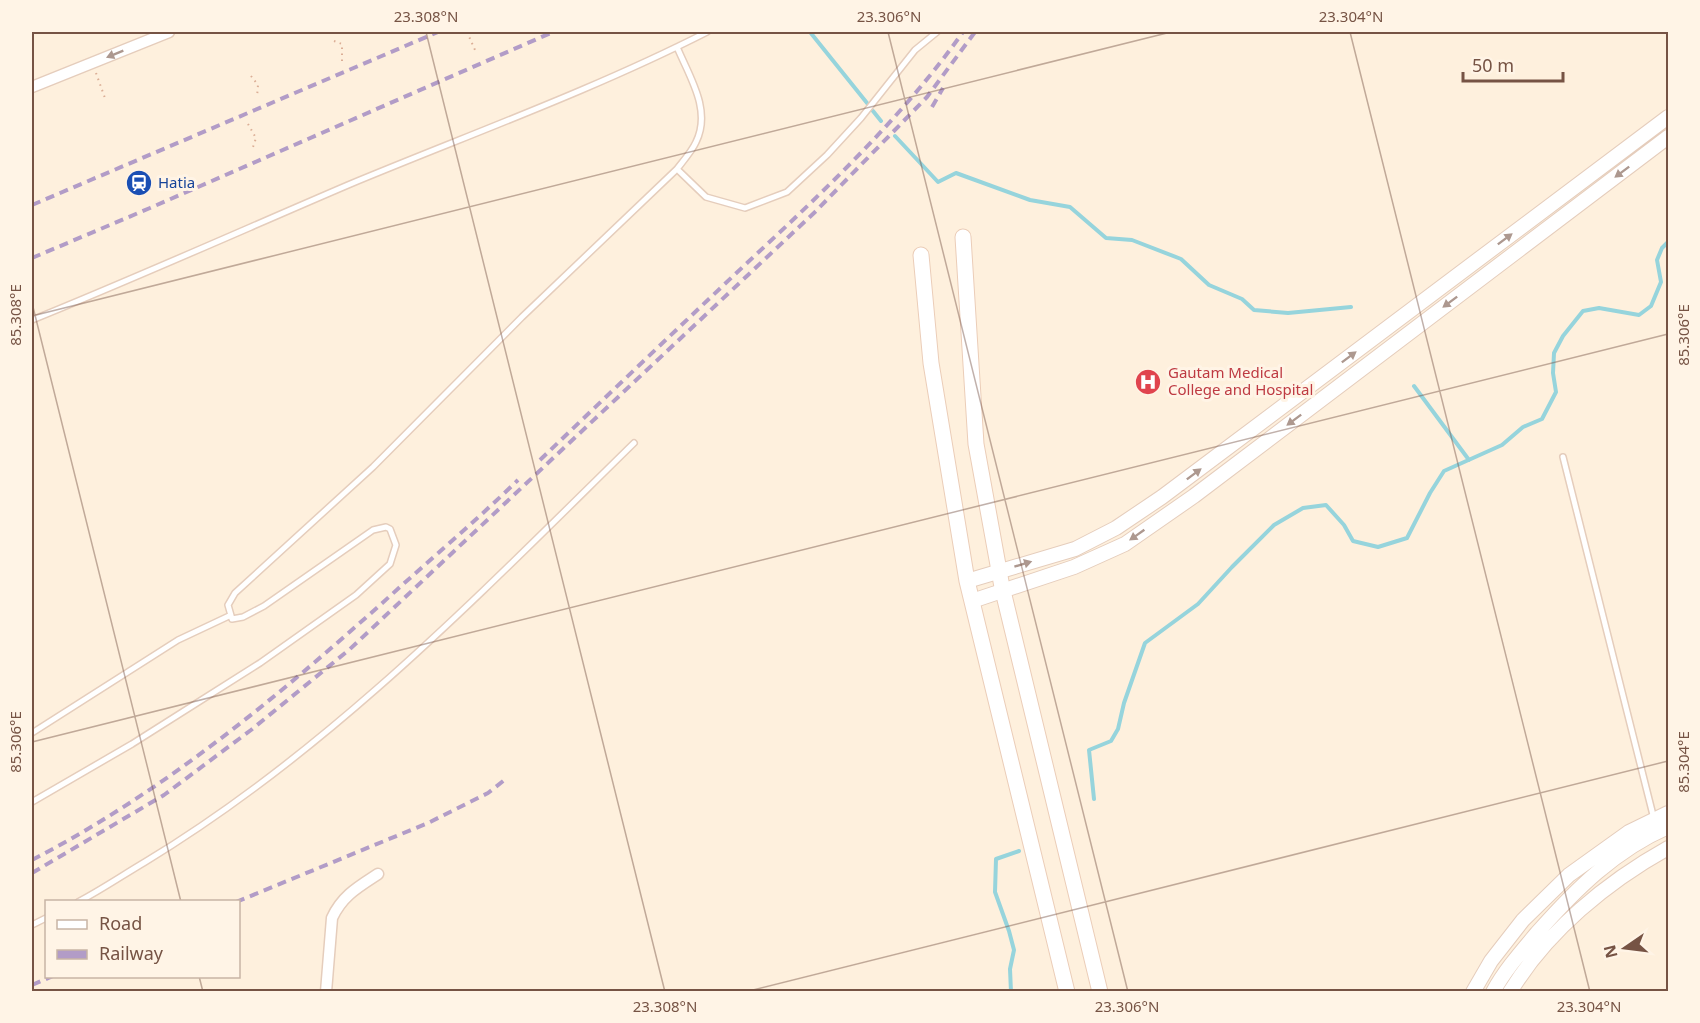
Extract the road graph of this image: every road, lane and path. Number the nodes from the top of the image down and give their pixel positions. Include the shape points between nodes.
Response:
1 (169, 32) edge
2 (467, 32) edge
3 (707, 32) edge
4 (937, 32) edge
5 (334, 41) dead end
6 (677, 47) junction
7 (475, 50) dead end
8 (342, 61) dead end
9 (92, 63) junction
10 (251, 76) dead end
11 (32, 87) edge
12 (257, 97) dead end
13 (106, 101) dead end
14 (1668, 117) edge
15 (248, 124) dead end
16 (1668, 136) edge
17 (253, 147) dead end
18 (677, 169) junction
19 (963, 237) dead end
20 (921, 255) dead end
21 (32, 320) edge
22 (634, 443) dead end
23 (1563, 457) dead end
24 (999, 571) junction
25 (967, 581) junction
26 (1003, 591) junction
27 (972, 601) junction
28 (229, 616) junction
29 (32, 733) edge
30 (32, 802) edge
31 (1668, 813) edge
32 (1654, 820) junction
33 (1668, 827) edge
34 (1668, 848) edge
35 (378, 874) dead end
36 (81, 900) edge
37 (326, 992) edge
38 (1067, 992) edge
39 (1100, 992) edge
40 (1473, 992) edge
41 (1493, 992) edge
42 (1510, 992) edge

1 -> 9 street
2 - 7 path
3 - 6 lane
4 - 18 lane via 915,50 827,155 787,192 745,208 706,197
5 - 8 path via 342,44
6 - 18 lane via 702,107 697,141
6 - 21 lane
9 - 11 street
9 - 13 path
10 - 12 path via 258,85
24 -> 14 street via 1075,549 1116,528 1162,497
15 - 17 path via 256,138
16 -> 26 street via 1194,496 1125,544 1074,567
18 - 28 lane via 373,467 235,593 228,605
19 - 24 main road via 976,444
20 - 25 main road via 931,363
22 - 36 lane via 395,674 292,761 189,835
23 - 32 lane
24 - 25 street
24 - 26 main road
25 - 27 main road
26 - 27 street
26 - 39 main road
27 - 38 main road
28 - 29 lane via 178,640
28 - 30 lane via 243,617 264,606 373,530 390,529 396,545 390,564 356,596 260,663
31 - 32 street
32 - 40 street via 1629,832 1569,874 1523,920
33 - 41 street via 1593,874 1516,957
34 - 42 street via 1604,889 1559,931 1522,972
35 - 37 street via 346,895 332,918

